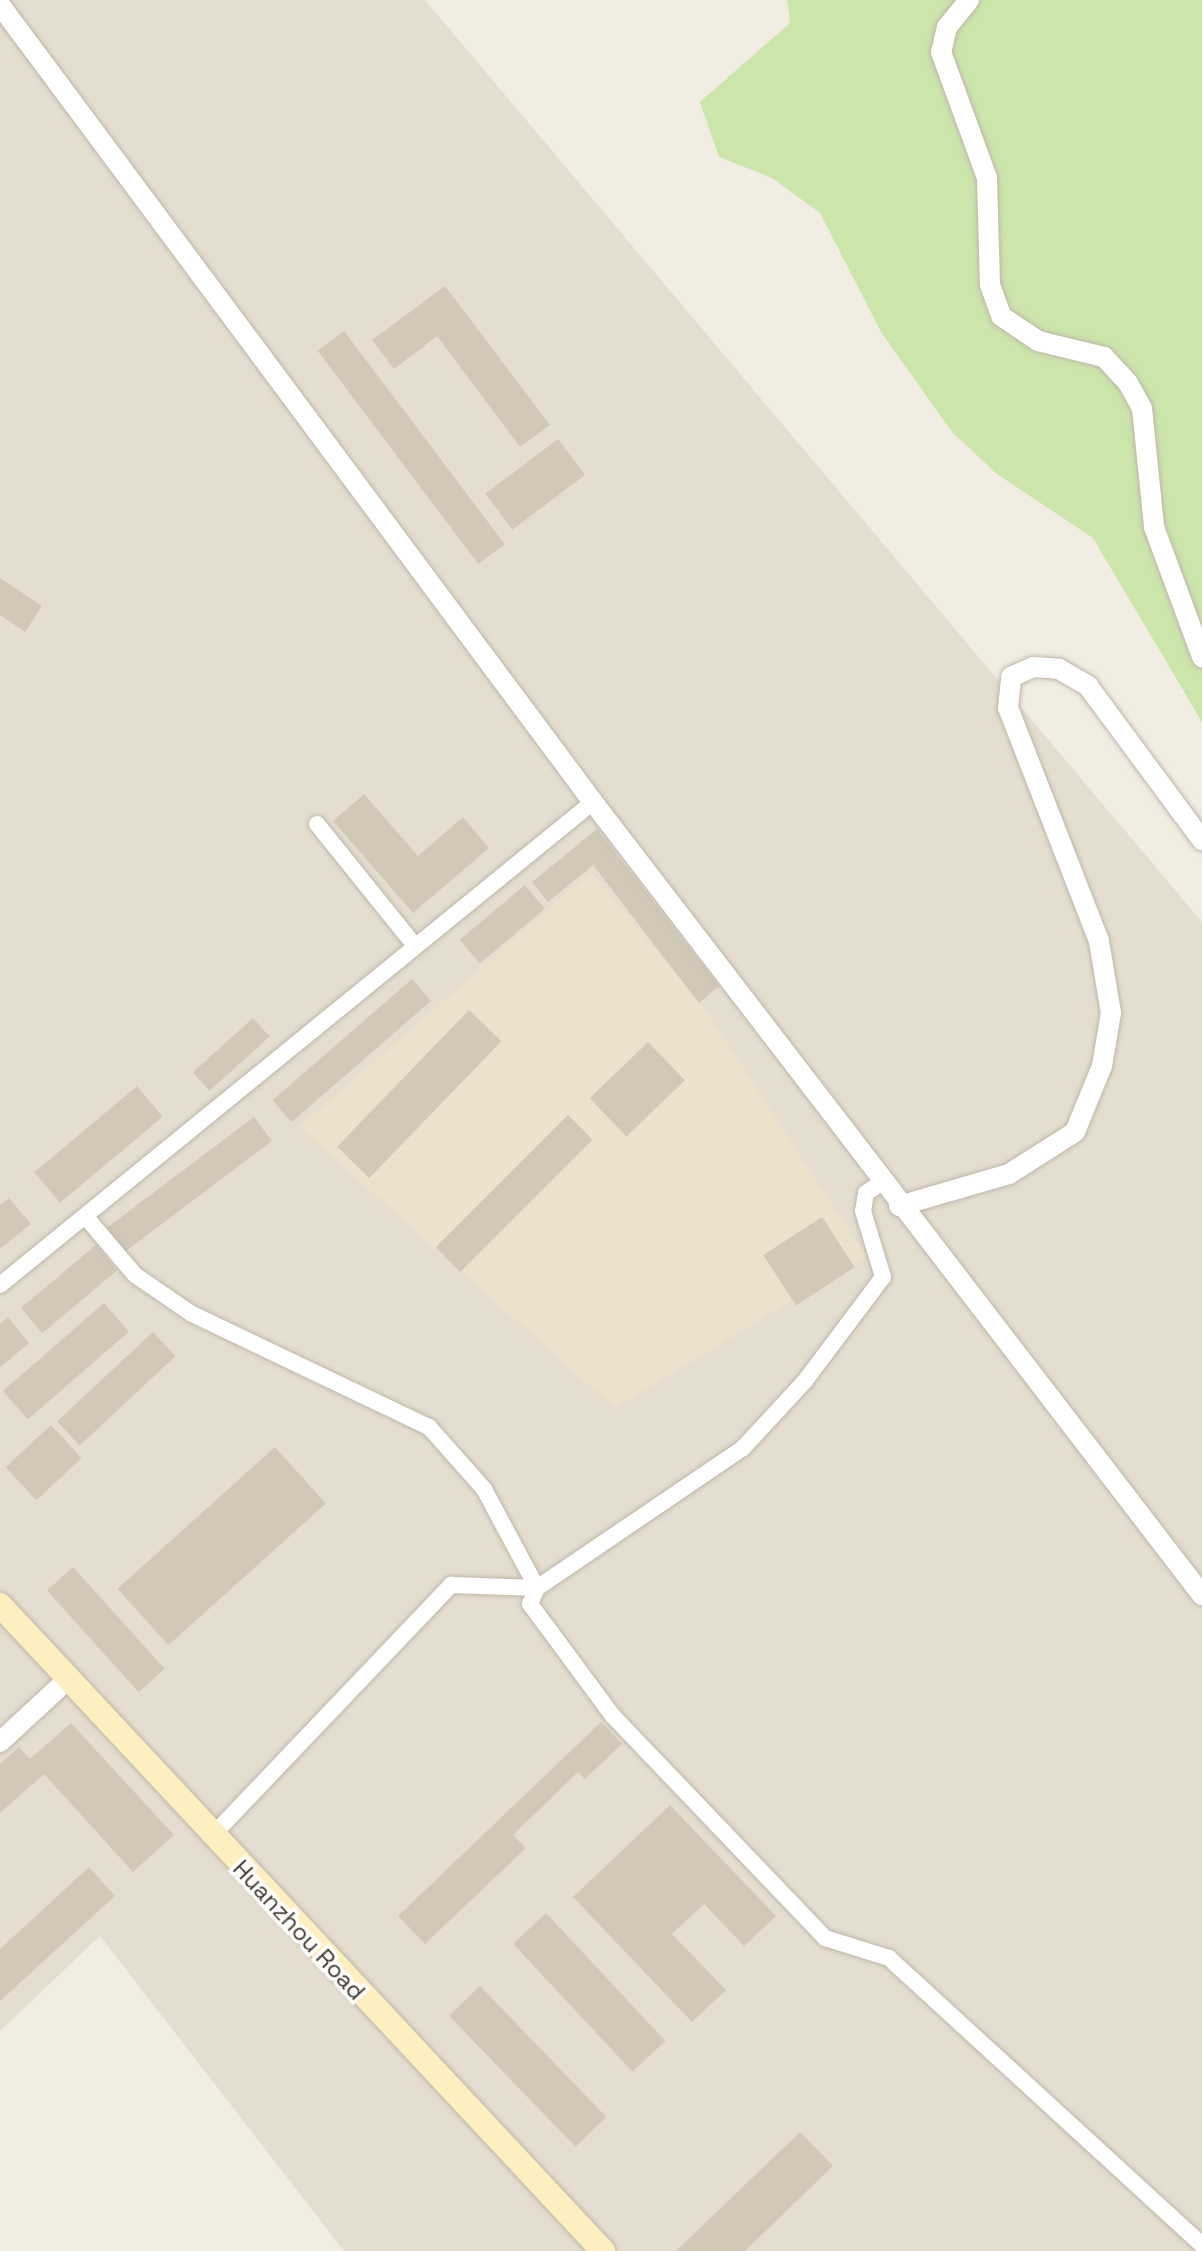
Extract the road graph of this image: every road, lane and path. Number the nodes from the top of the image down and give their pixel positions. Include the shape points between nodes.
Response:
1 (969, 0) edge
2 (0, 5) edge
3 (1202, 657) edge
4 (593, 802) junction
5 (317, 824) dead end
6 (1202, 840) edge
7 (415, 946) junction
8 (882, 1182) junction
9 (899, 1206) junction
10 (85, 1216) junction
11 (0, 1285) edge
12 (537, 1588) junction
13 (1202, 1595) edge
14 (0, 1605) edge
15 (68, 1679) junction
16 (0, 1742) edge
17 (212, 1836) junction
18 (1202, 2245) edge
19 (603, 2251) edge

1 - 3 street via 947,27 941,52 987,178 990,285 1001,316 1038,341 1104,357 1128,383 1142,408 1154,527
2 - 4 street
4 - 7 street
4 - 8 street
5 - 7 street
6 - 9 street via 1088,686 1059,669 1033,667 1011,677 1008,708 1099,941 1111,1013 1102,1066 1075,1132 1009,1174
7 - 10 street
8 - 9 street
8 - 12 street via 866,1193 863,1211 883,1277 805,1381 743,1448
9 - 13 street
10 - 11 street
10 - 12 street via 135,1275 192,1314 429,1427 479,1481
12 - 17 street via 451,1585
12 - 18 street via 530,1604 613,1716 825,1938 889,1958
14 - 15 main road, Huanzhou Road
15 - 16 street
15 - 17 main road, Huanzhou Road
17 - 19 main road, Huanzhou Road

